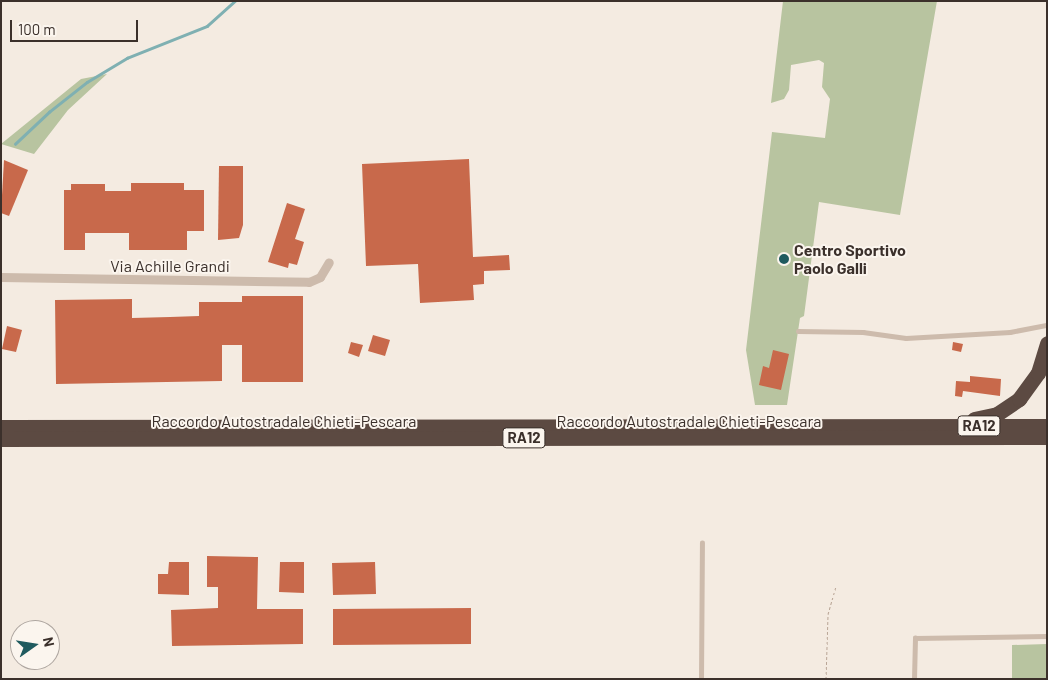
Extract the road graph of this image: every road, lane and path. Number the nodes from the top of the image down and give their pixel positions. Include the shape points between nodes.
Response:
1 (329, 262) dead end
2 (1, 277) edge
3 (1047, 325) edge
4 (798, 331) dead end
5 (1047, 343) edge
6 (911, 426) junction
7 (1047, 426) edge
8 (1, 427) edge
9 (1047, 437) edge
10 (1, 439) edge
11 (702, 543) dead end
12 (836, 586) dead end
13 (1047, 636) edge
14 (701, 679) edge
15 (826, 679) edge
16 (914, 679) edge

1 - 2 street, Via Achille Grandi via 320,277 308,282
3 - 4 lane via 1010,332 906,338 863,332
5 - 6 highway via 1034,380 1008,408 979,419 924,420
6 - 7 highway, Raccordo Autostradale Chieti-Pescara / RA12
6 - 8 highway, Raccordo Autostradale Chieti-Pescara / RA12
9 - 10 highway, Raccordo Autostradale Chieti-Pescara / RA12
11 - 14 lane
12 - 15 path via 828,614
13 - 16 lane via 915,638

